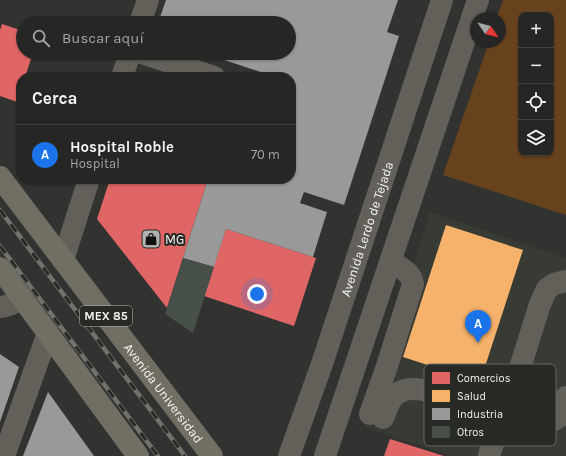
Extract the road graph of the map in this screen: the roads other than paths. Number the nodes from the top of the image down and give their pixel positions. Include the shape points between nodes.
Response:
1 (148, 0) edge
2 (442, 0) edge
3 (478, 0) edge
4 (142, 16) edge
5 (128, 60) edge
6 (163, 60) edge
7 (124, 72) edge
8 (199, 72) edge
9 (0, 177) edge
10 (87, 184) edge
11 (63, 260) junction
12 (391, 261) junction
13 (0, 268) edge
14 (566, 281) edge
15 (22, 298) junction
16 (0, 307) edge
17 (48, 333) junction
18 (521, 364) edge
19 (424, 390) edge
20 (566, 397) edge
21 (556, 419) edge
22 (4, 456) edge
23 (138, 456) edge
24 (212, 456) edge
25 (289, 456) edge
26 (325, 456) edge

1 - 4 street
2 - 25 street, Avenida Lerdo de Tejada via 322,364
3 - 12 street
5 - 7 street
6 - 8 street
9 - 11 highway, Avenida Universidad / MEX 85
10 - 11 street
11 - 24 highway, Avenida Universidad / MEX 85
12 - 19 street via 410,275 413,284 386,369 376,416 401,391 412,388
12 - 26 street
13 - 15 highway
14 - 18 street via 547,289
15 - 16 street
15 - 17 highway
17 - 22 street
17 - 23 highway
20 - 21 street

